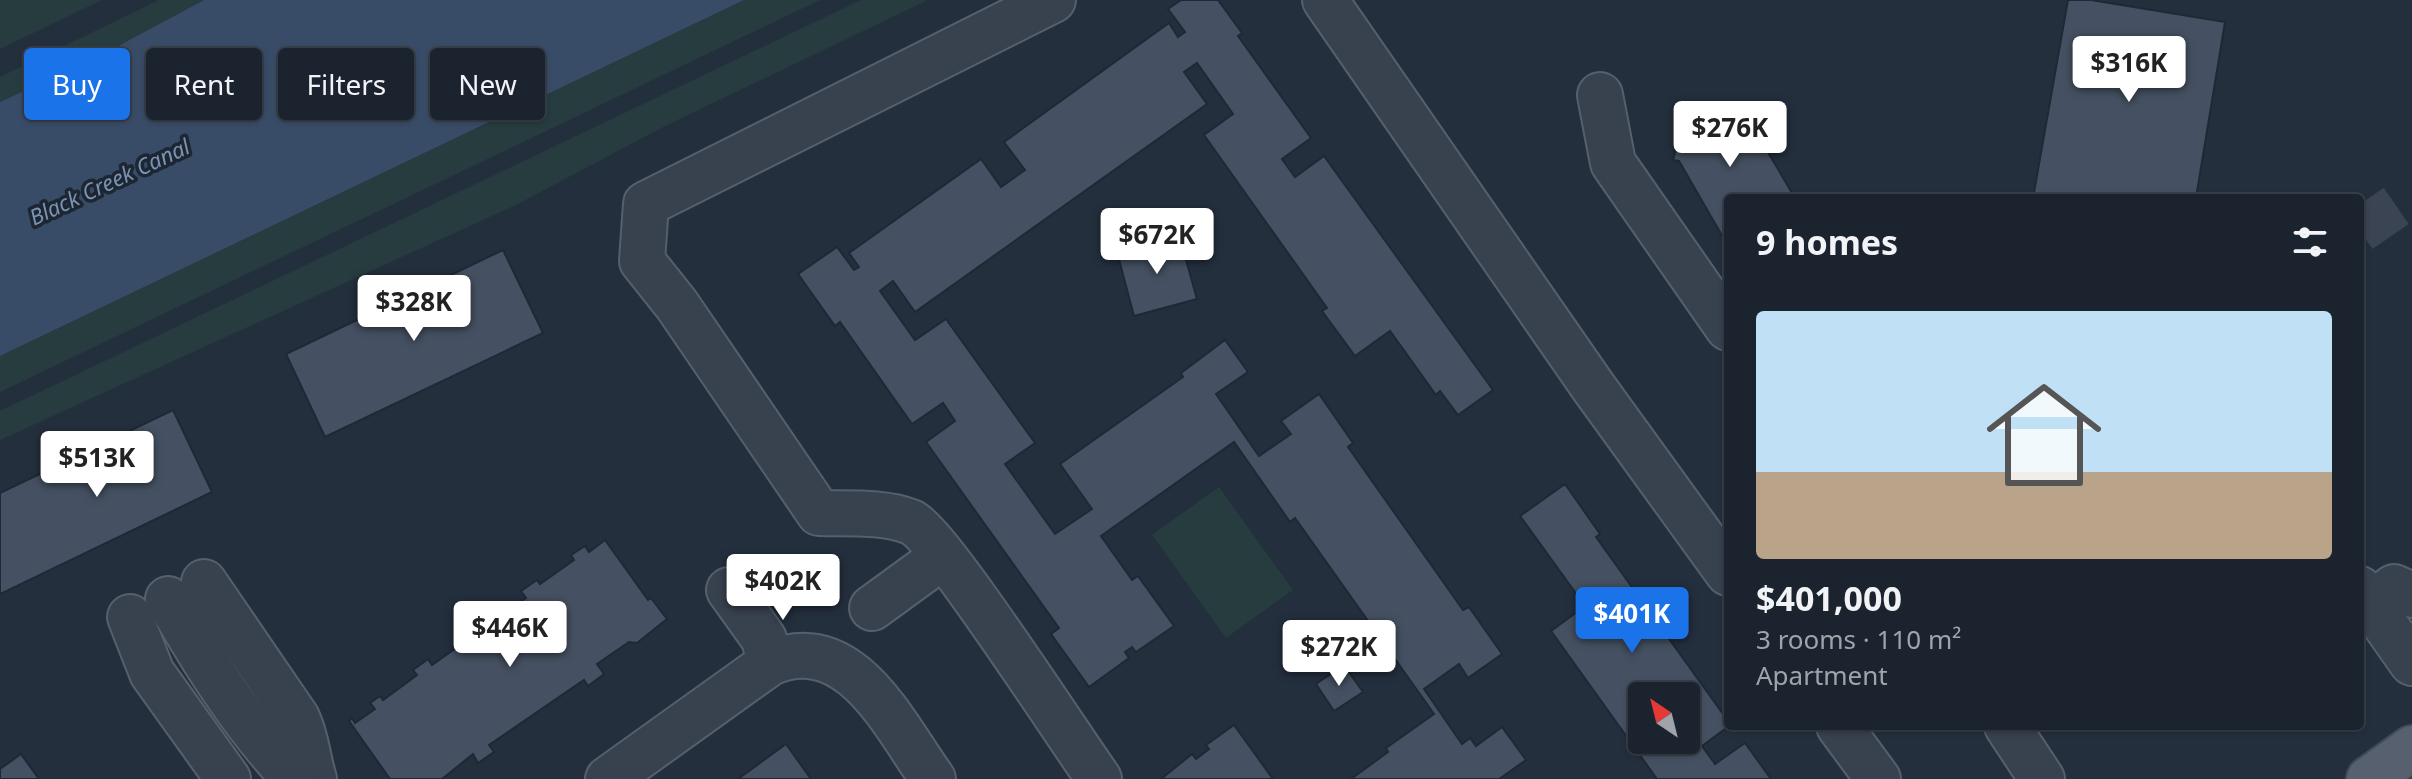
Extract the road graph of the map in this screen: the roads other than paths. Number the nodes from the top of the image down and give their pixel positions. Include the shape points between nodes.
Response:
1 (1053, 0) edge
2 (1325, 0) edge
3 (1600, 95) dead end
4 (1724, 322) edge
5 (942, 557) junction
6 (1724, 567) edge
7 (734, 598) dead end
8 (2380, 601) edge
9 (872, 608) dead end
10 (790, 658) junction
11 (2412, 663) edge
12 (1842, 730) edge
13 (2010, 730) edge
14 (2412, 748) edge
15 (291, 778) edge
16 (228, 779) edge
17 (608, 779) edge
18 (933, 779) edge
19 (1099, 779) edge
20 (1878, 779) edge
21 (2042, 779) edge
22 (2369, 779) edge

1 - 5 street via 646,204 642,261 819,513 913,523
2 - 6 street
3 - 4 street via 1613,163
5 - 9 street
5 - 19 street
7 - 10 street via 764,639
8 - 11 street
10 - 17 street
10 - 18 street via 826,656 853,674
12 - 20 street
13 - 21 street
14 - 22 main road
15 - 16 street via 198,651 168,599 152,673

